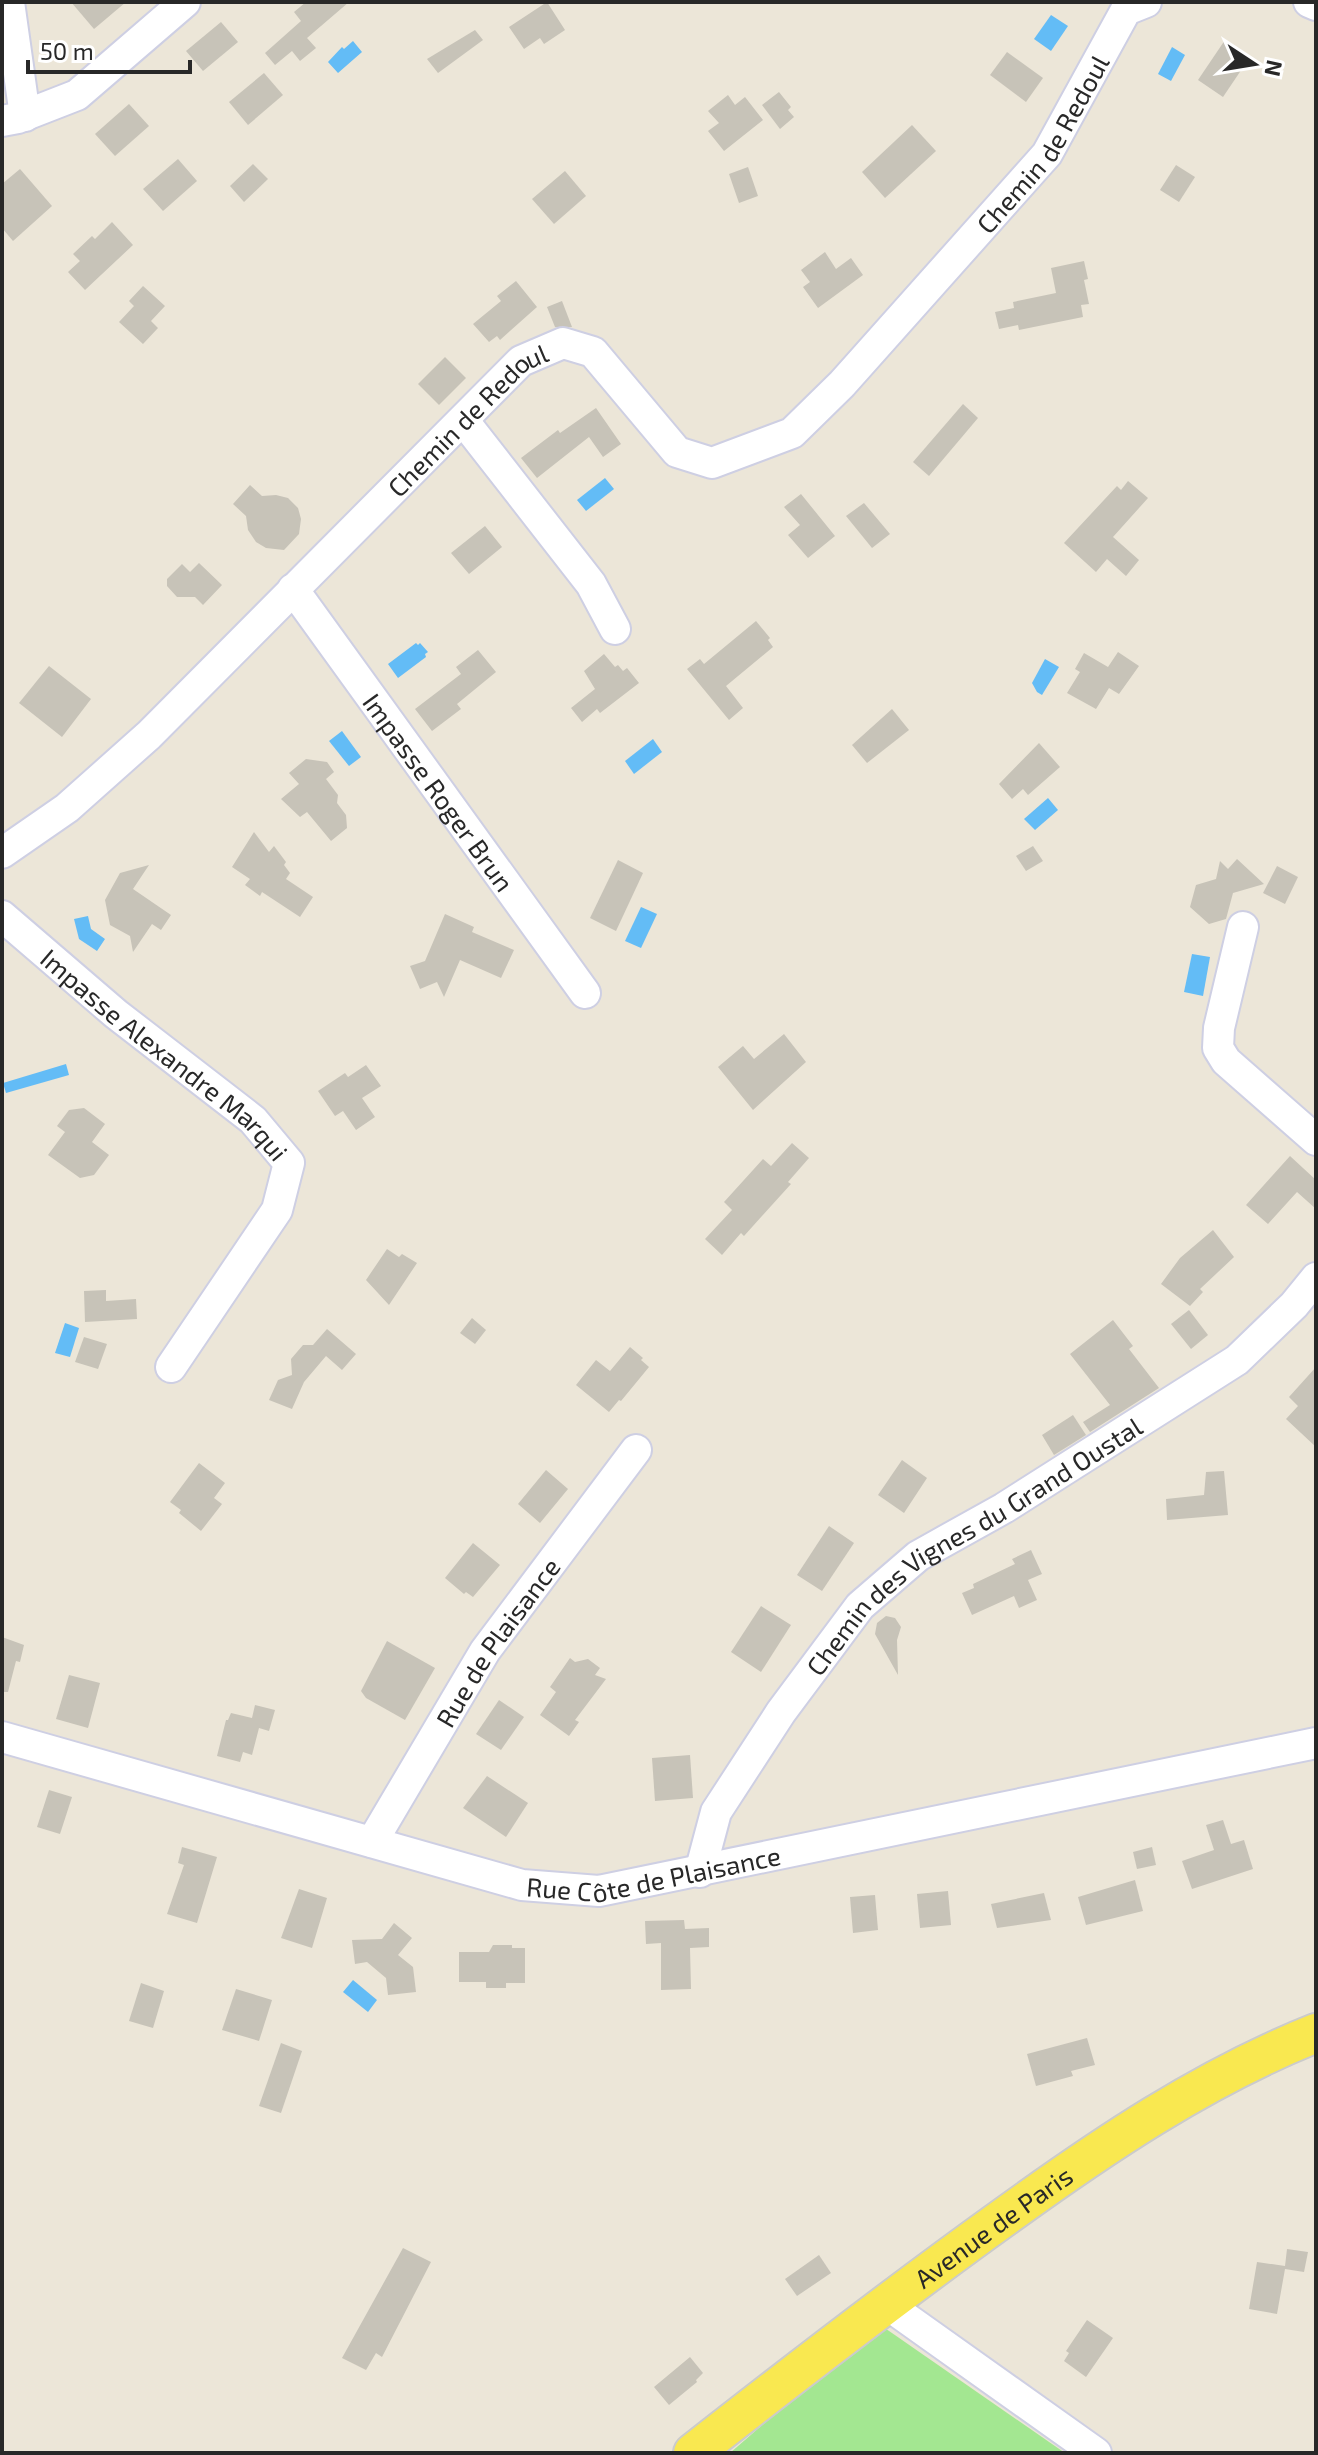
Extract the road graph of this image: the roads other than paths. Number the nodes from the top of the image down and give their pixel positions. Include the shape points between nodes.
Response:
1 (9, 2) edge
2 (1146, 2) edge
3 (1309, 2) edge
4 (179, 4) edge
5 (1316, 5) edge
6 (14, 118) edge
7 (463, 420) junction
8 (293, 589) junction
9 (615, 629) dead end
10 (2, 853) edge
11 (2, 916) edge
12 (1243, 927) dead end
13 (585, 993) dead end
14 (1316, 1140) edge
15 (1316, 1278) edge
16 (171, 1367) dead end
17 (636, 1450) dead end
18 (2, 1737) edge
19 (1316, 1743) edge
20 (372, 1842) junction
21 (700, 1872) junction
22 (1316, 2033) edge
23 (885, 2303) junction
24 (693, 2453) edge
25 (1096, 2453) edge

1 - 6 street
2 - 7 street, Chemin de Redoul via 1126,10 1047,154 792,433 712,463 677,452 593,352 563,343 521,361
3 - 5 street
4 - 6 street via 77,95
7 - 8 street, Chemin de Redoul
7 - 9 street via 591,584
8 - 10 street, Chemin de Redoul via 149,735 67,808
8 - 13 street, Impasse Roger Brun
11 - 16 street, Impasse Alexandre Marqui via 116,1014 253,1120 289,1163 277,1210
12 - 14 street via 1218,1048 1226,1061
15 - 21 street, Chemin des Vignes du Grand Oustal via 1237,1360 1004,1508 918,1556 860,1606 781,1712 716,1812
17 - 20 street, Rue de Plaisance via 485,1651
18 - 20 street, Rue Côte de Plaisance
19 - 21 street, Rue Côte de Plaisance
20 - 21 street, Rue Côte de Plaisance via 522,1885 599,1891
22 - 23 main road, Avenue de Paris via 1193,2092 1093,2153
23 - 24 main road, Avenue de Paris
23 - 25 street

